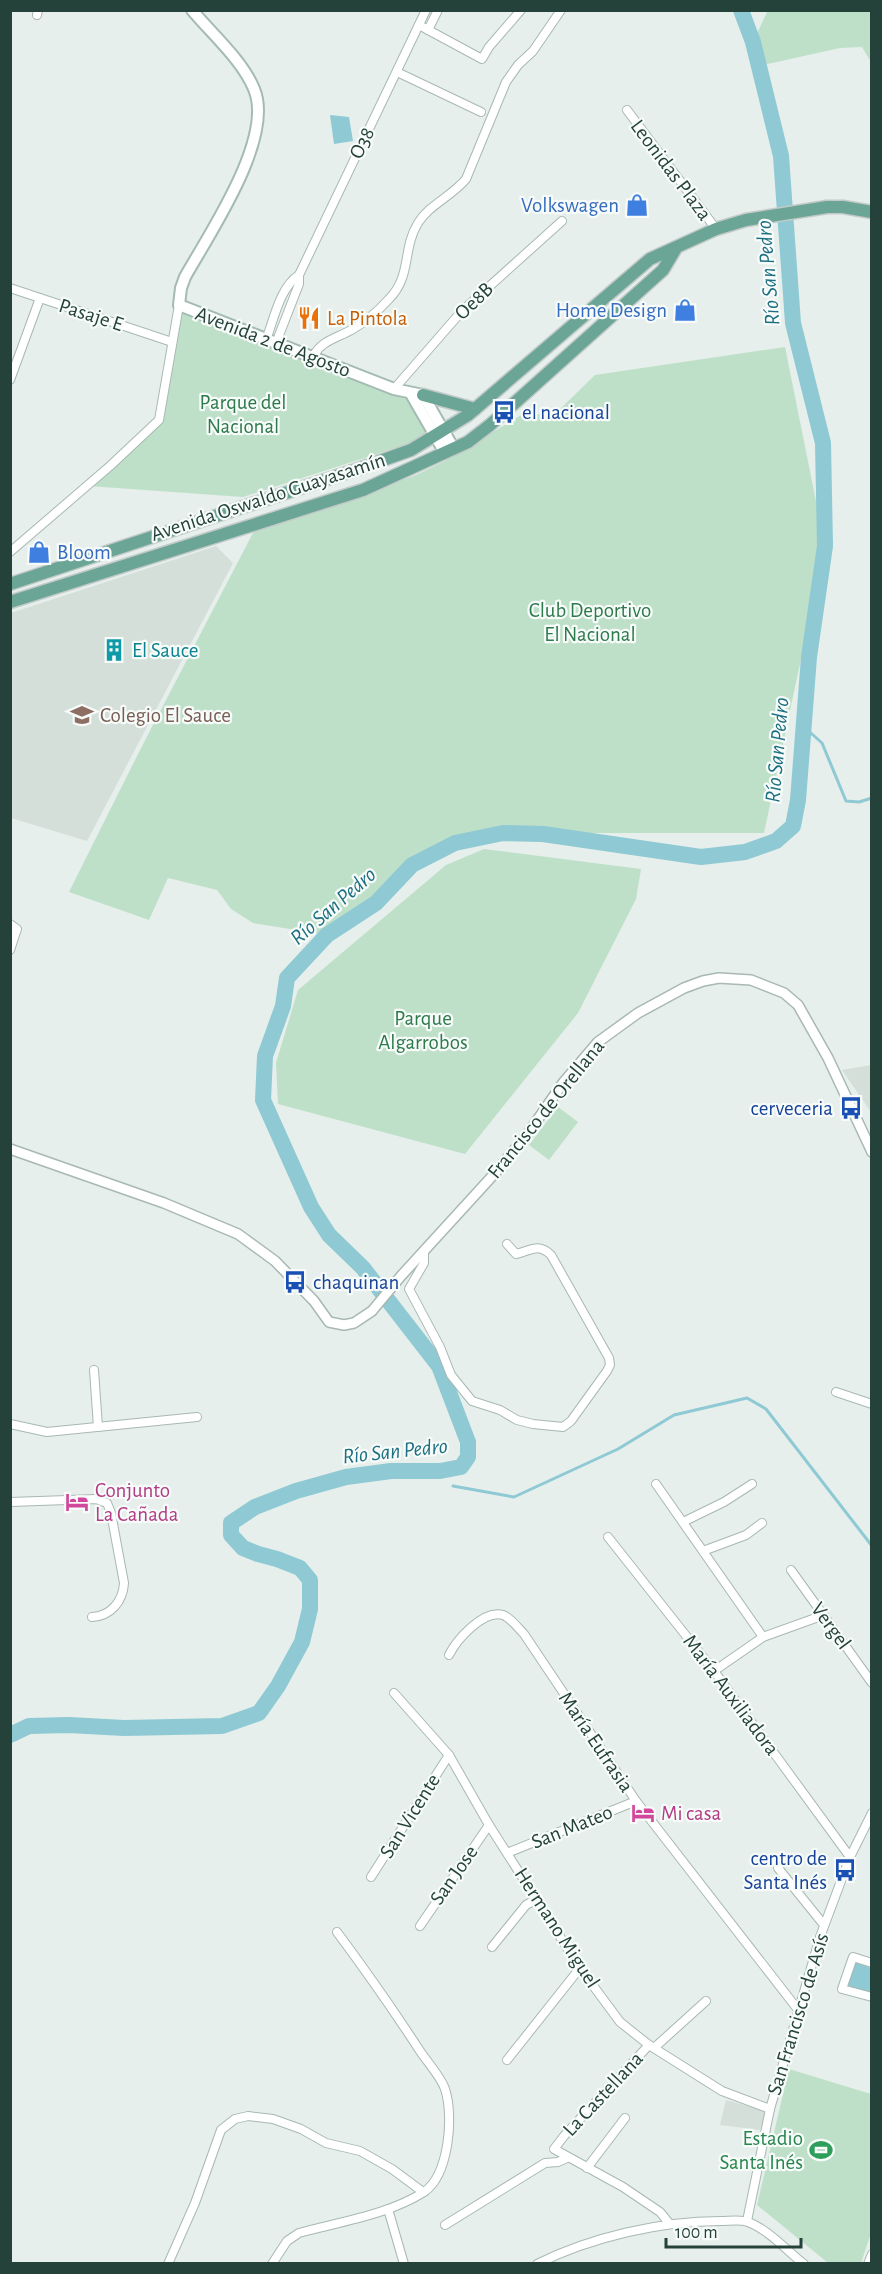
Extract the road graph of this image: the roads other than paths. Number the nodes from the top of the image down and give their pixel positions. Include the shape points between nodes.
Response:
1 (192, 10) edge
2 (426, 10) edge
3 (438, 10) edge
4 (521, 10) edge
5 (561, 10) edge
6 (419, 25) junction
7 (428, 30) junction
8 (397, 72) junction
9 (627, 110) dead end
10 (481, 112) dead end
11 (872, 212) edge
12 (562, 221) dead end
13 (716, 229) junction
14 (676, 248) junction
15 (10, 288) edge
16 (40, 298) junction
17 (179, 305) junction
18 (271, 341) junction
19 (172, 342) junction
20 (313, 357) junction
21 (10, 380) edge
22 (394, 389) junction
23 (417, 394) junction
24 (475, 409) junction
25 (440, 433) junction
26 (449, 451) junction
27 (12, 548) edge
28 (10, 584) edge
29 (10, 602) edge
30 (10, 924) edge
31 (10, 950) edge
32 (10, 1149) edge
33 (872, 1152) edge
34 (507, 1244) dead end
35 (424, 1252) junction
36 (94, 1370) dead end
37 (836, 1392) dead end
38 (872, 1404) edge
39 (197, 1417) dead end
40 (10, 1424) edge
41 (98, 1427) junction
42 (656, 1484) dead end
43 (752, 1484) dead end
44 (10, 1502) edge
45 (683, 1522) junction
46 (762, 1523) dead end
47 (608, 1537) dead end
48 (703, 1551) junction
49 (791, 1570) dead end
50 (824, 1615) junction
51 (92, 1617) dead end
52 (763, 1637) junction
53 (449, 1655) dead end
54 (714, 1671) junction
55 (872, 1683) edge
56 (393, 1693) dead end
57 (449, 1755) junction
58 (636, 1801) junction
59 (872, 1813) edge
60 (489, 1825) junction
61 (507, 1853) junction
62 (850, 1857) junction
63 (778, 1868) dead end
64 (371, 1877) dead end
65 (537, 1899) junction
66 (824, 1925) junction
67 (420, 1926) dead end
68 (337, 1932) dead end
69 (492, 1947) dead end
70 (872, 1963) edge
71 (580, 1968) junction
72 (872, 1997) edge
73 (706, 2001) dead end
74 (799, 2011) junction
75 (651, 2047) junction
76 (507, 2060) dead end
77 (770, 2109) junction
78 (625, 2118) dead end
79 (567, 2158) junction
80 (587, 2168) junction
81 (423, 2192) junction
82 (388, 2209) junction
83 (747, 2221) junction
84 (669, 2223) junction
85 (446, 2225) dead end
86 (872, 2254) edge
87 (168, 2264) edge
88 (272, 2264) edge
89 (404, 2264) edge
90 (537, 2264) edge
91 (804, 2264) edge
92 (868, 2264) edge

1 - 17 main road, Avenida 2 de Agosto via 249,78 259,110 251,152 185,277
2 - 6 street, O38
3 - 7 street
4 - 7 street via 482,58
5 - 20 street via 506,82 465,179 417,225 397,291 361,324 320,345
6 - 7 street
6 - 8 street, O38
8 - 10 street
8 - 18 street, O38
9 - 13 street, Leonidas Plaza
11 - 13 main road, Avenida Oswaldo Guayasamín via 827,207
12 - 22 street, Oe8B via 462,311
13 - 14 main road, Avenida Oswaldo Guayasamín
14 - 24 main road, Avenida Oswaldo Guayasamín via 650,259
14 - 26 main road, Avenida Oswaldo Guayasamín via 663,270 490,425
15 - 16 street, Pasaje E
16 - 19 street, Pasaje E
16 - 21 street
17 - 18 main road, Avenida 2 de Agosto
17 - 19 street
18 - 20 main road, Avenida 2 de Agosto
19 - 27 street via 159,420
20 - 22 main road, Avenida 2 de Agosto
22 - 23 main road, Avenida 2 de Agosto
23 - 24 main road
23 - 25 main road
24 - 25 main road, Avenida Oswaldo Guayasamín
25 - 26 main road
25 - 28 main road, Avenida Oswaldo Guayasamín via 411,450 358,469
26 - 29 main road, Avenida Oswaldo Guayasamín via 363,490
30 - 31 street via 17,929
32 - 35 street, Francisco de Orellana via 164,1203 238,1234 275,1262 329,1322 354,1323 373,1310
33 - 35 street, Francisco de Orellana via 798,1005 784,993 751,980 703,981 638,1013 598,1042 496,1172
34 - 35 street via 516,1254 537,1247 551,1255 609,1358 607,1371 564,1427 517,1420 472,1401 460,1388 409,1289 424,1263
36 - 41 street
37 - 38 street
39 - 41 street
40 - 41 street via 47,1432
42 - 45 street
43 - 45 street
44 - 51 street via 96,1499 107,1503 123,1592 111,1611
45 - 48 street
46 - 48 street via 746,1535
47 - 54 street, María Auxiliadora
48 - 52 street
49 - 50 street, Vergel
50 - 52 street
50 - 55 street, Vergel
52 - 54 street
53 - 58 street, María Eufrasia via 479,1621 498,1614 506,1616 524,1634
54 - 62 street, María Auxiliadora
56 - 57 street, Hermano Miguel
57 - 60 street, Hermano Miguel
57 - 64 street, San Vicente
58 - 61 street, San Mateo
58 - 74 street, María Eufrasia
59 - 62 street, San Francisco de Asís
60 - 61 street, Hermano Miguel
60 - 67 street, San Jose
61 - 65 street, Hermano Miguel
62 - 66 street, San Francisco de Asís
63 - 66 street
65 - 69 street via 526,1905
65 - 71 street, Hermano Miguel
66 - 74 street, San Francisco de Asís
68 - 81 street via 445,2089 448,2118 442,2166
70 - 72 street via 853,1957 842,1989
71 - 75 street, Hermano Miguel via 620,2022
71 - 76 street
73 - 75 street
74 - 77 street, San Francisco de Asís
75 - 77 street, Hermano Miguel via 723,2091
75 - 79 street, La Castellana via 554,2147
77 - 83 street, San Francisco de Asís
78 - 80 street
79 - 80 street, La Castellana
79 - 85 street via 545,2163
80 - 84 street, La Castellana via 623,2187 660,2212
81 - 82 street
81 - 87 street via 360,2151 326,2143 273,2118 235,2119 221,2130
82 - 88 street via 299,2234 287,2241
82 - 89 street
83 - 84 street
83 - 91 street
84 - 90 street via 633,2230
86 - 92 street

